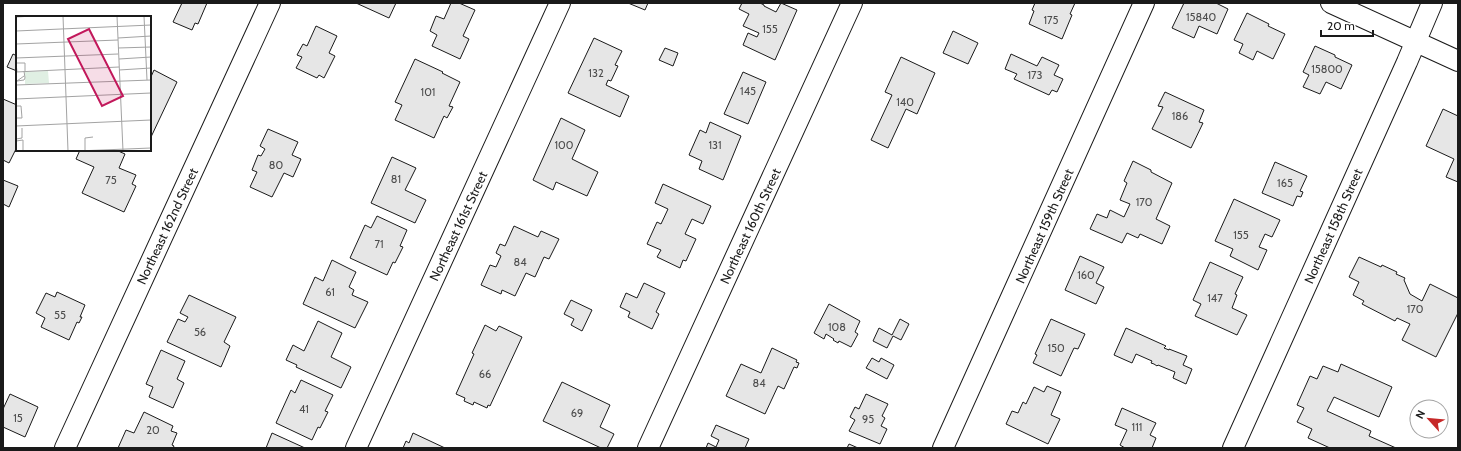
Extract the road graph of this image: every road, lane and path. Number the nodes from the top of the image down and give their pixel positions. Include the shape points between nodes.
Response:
1 (270, 3) edge
2 (560, 3) edge
3 (852, 3) edge
4 (1144, 3) edge
5 (1331, 3) edge
6 (1432, 3) edge
7 (1416, 42) junction
8 (1458, 61) edge
9 (65, 448) edge
10 (356, 448) edge
11 (648, 448) edge
12 (943, 448) edge
13 (1233, 448) edge

1 - 9 street, Northeast 162nd Street
2 - 10 street, Northeast 161st Street
3 - 11 street, Northeast 160th Street
4 - 12 street, Northeast 159th Street
5 - 7 street
6 - 7 street, Northeast 158th Street
7 - 8 street
7 - 13 street, Northeast 158th Street

